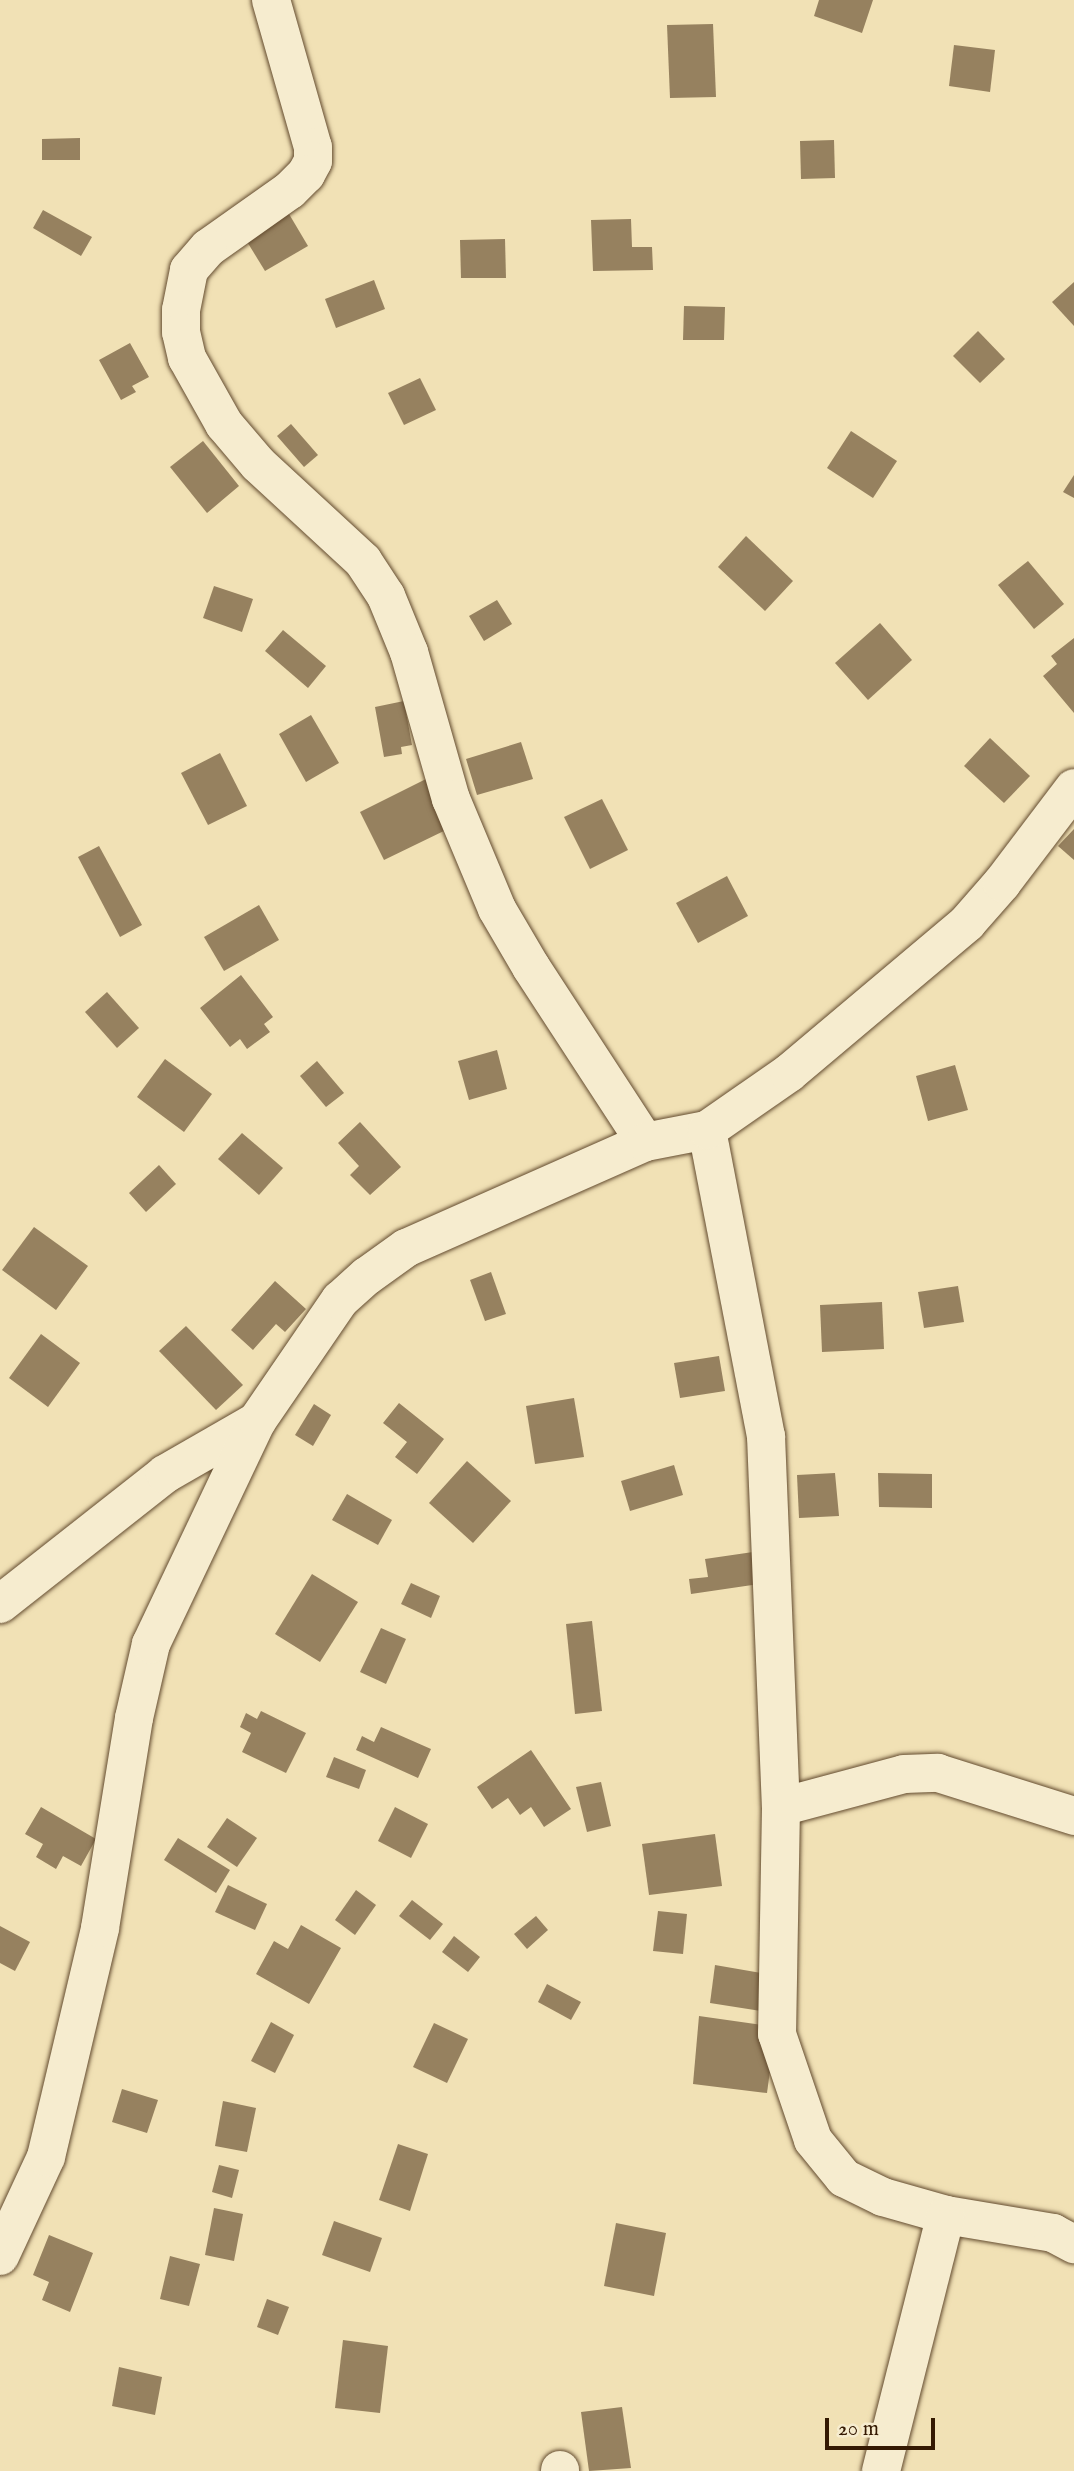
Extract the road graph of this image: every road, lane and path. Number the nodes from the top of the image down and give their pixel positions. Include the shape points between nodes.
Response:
1 (271, 0) edge
2 (1074, 788) edge
3 (707, 1130) junction
4 (645, 1142) junction
5 (257, 1421) junction
6 (0, 1604) edge
7 (781, 1807) junction
8 (1074, 1816) edge
9 (946, 2215) junction
10 (1074, 2244) edge
11 (0, 2256) edge
12 (881, 2471) edge

1 - 4 street via 313,147 313,161 290,190 208,248 189,270 181,310 187,358 224,424 258,464 363,561 386,596 410,652 451,799 497,909
2 - 3 street via 967,923 789,1073
3 - 4 street
3 - 7 street via 766,1436
4 - 5 street via 406,1248 367,1276 340,1300
5 - 6 street via 165,1474
5 - 11 street via 151,1644 134,1718 100,1928 46,2157
7 - 8 street via 904,1774 938,1773
7 - 9 street via 777,2034 813,2140 844,2178 883,2197
9 - 10 street via 1053,2233
9 - 12 street

